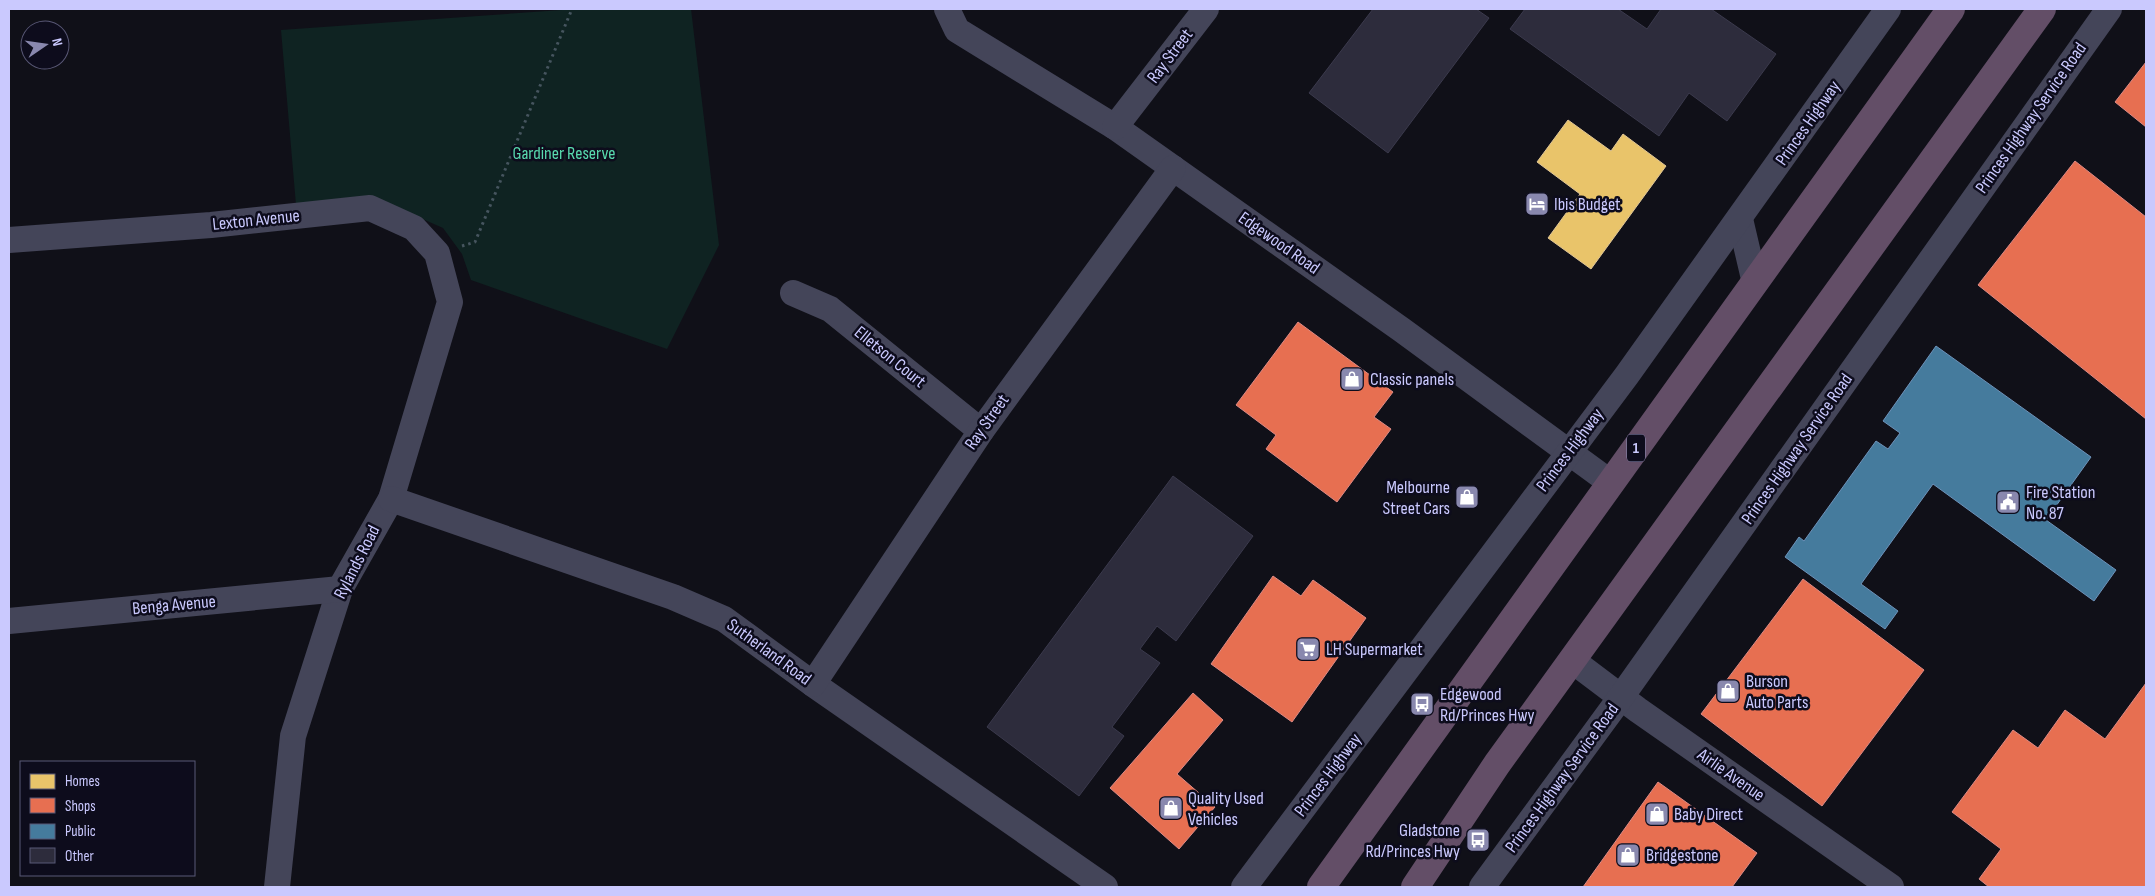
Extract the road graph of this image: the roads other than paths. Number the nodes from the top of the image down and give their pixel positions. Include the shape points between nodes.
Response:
1 (947, 9) edge
2 (1206, 9) edge
3 (1888, 9) edge
4 (1951, 9) edge
5 (2042, 9) edge
6 (2109, 9) edge
7 (1115, 127) junction
8 (1173, 168) junction
9 (1740, 219) junction
10 (9, 240) edge
11 (1756, 283) junction
12 (793, 293) dead end
13 (450, 302) joint
14 (981, 430) junction
15 (1569, 451) junction
16 (1611, 483) junction
17 (391, 499) junction
18 (340, 589) junction
19 (9, 620) edge
20 (1573, 661) junction
21 (813, 684) junction
22 (1621, 697) junction
23 (277, 887) edge
24 (1104, 887) edge
25 (1244, 887) edge
26 (1321, 887) edge
27 (1415, 887) edge
28 (1482, 887) edge
29 (1891, 887) edge

1 - 7 street, Edgewood Road via 957,30
2 - 7 street, Ray Street
3 - 9 street, Princes Highway
4 - 11 highway, 1
5 - 20 highway
6 - 22 street, Princes Highway Service Road
7 - 8 street, Edgewood Road
8 - 14 street, Ray Street
8 - 15 street, Edgewood Road
9 - 11 street
9 - 15 street, Princes Highway
10 - 13 street, Lexton Avenue via 211,225 370,208 414,228 437,253
11 - 16 highway, 1
12 - 14 street, Elletson Court via 830,308
13 - 17 street, Rylands Road
14 - 21 street, Ray Street
15 - 16 street, Edgewood Road
15 - 25 street, Princes Highway
16 - 26 highway, 1
17 - 18 street, Rylands Road
17 - 21 street, Sutherland Road via 673,597 724,619
18 - 19 street, Benga Avenue
18 - 23 street, Rylands Road via 294,736
20 - 22 street, Airlie Avenue
20 - 27 highway via 1497,764
21 - 24 street, Sutherland Road
22 - 28 street, Princes Highway Service Road
22 - 29 street, Airlie Avenue

